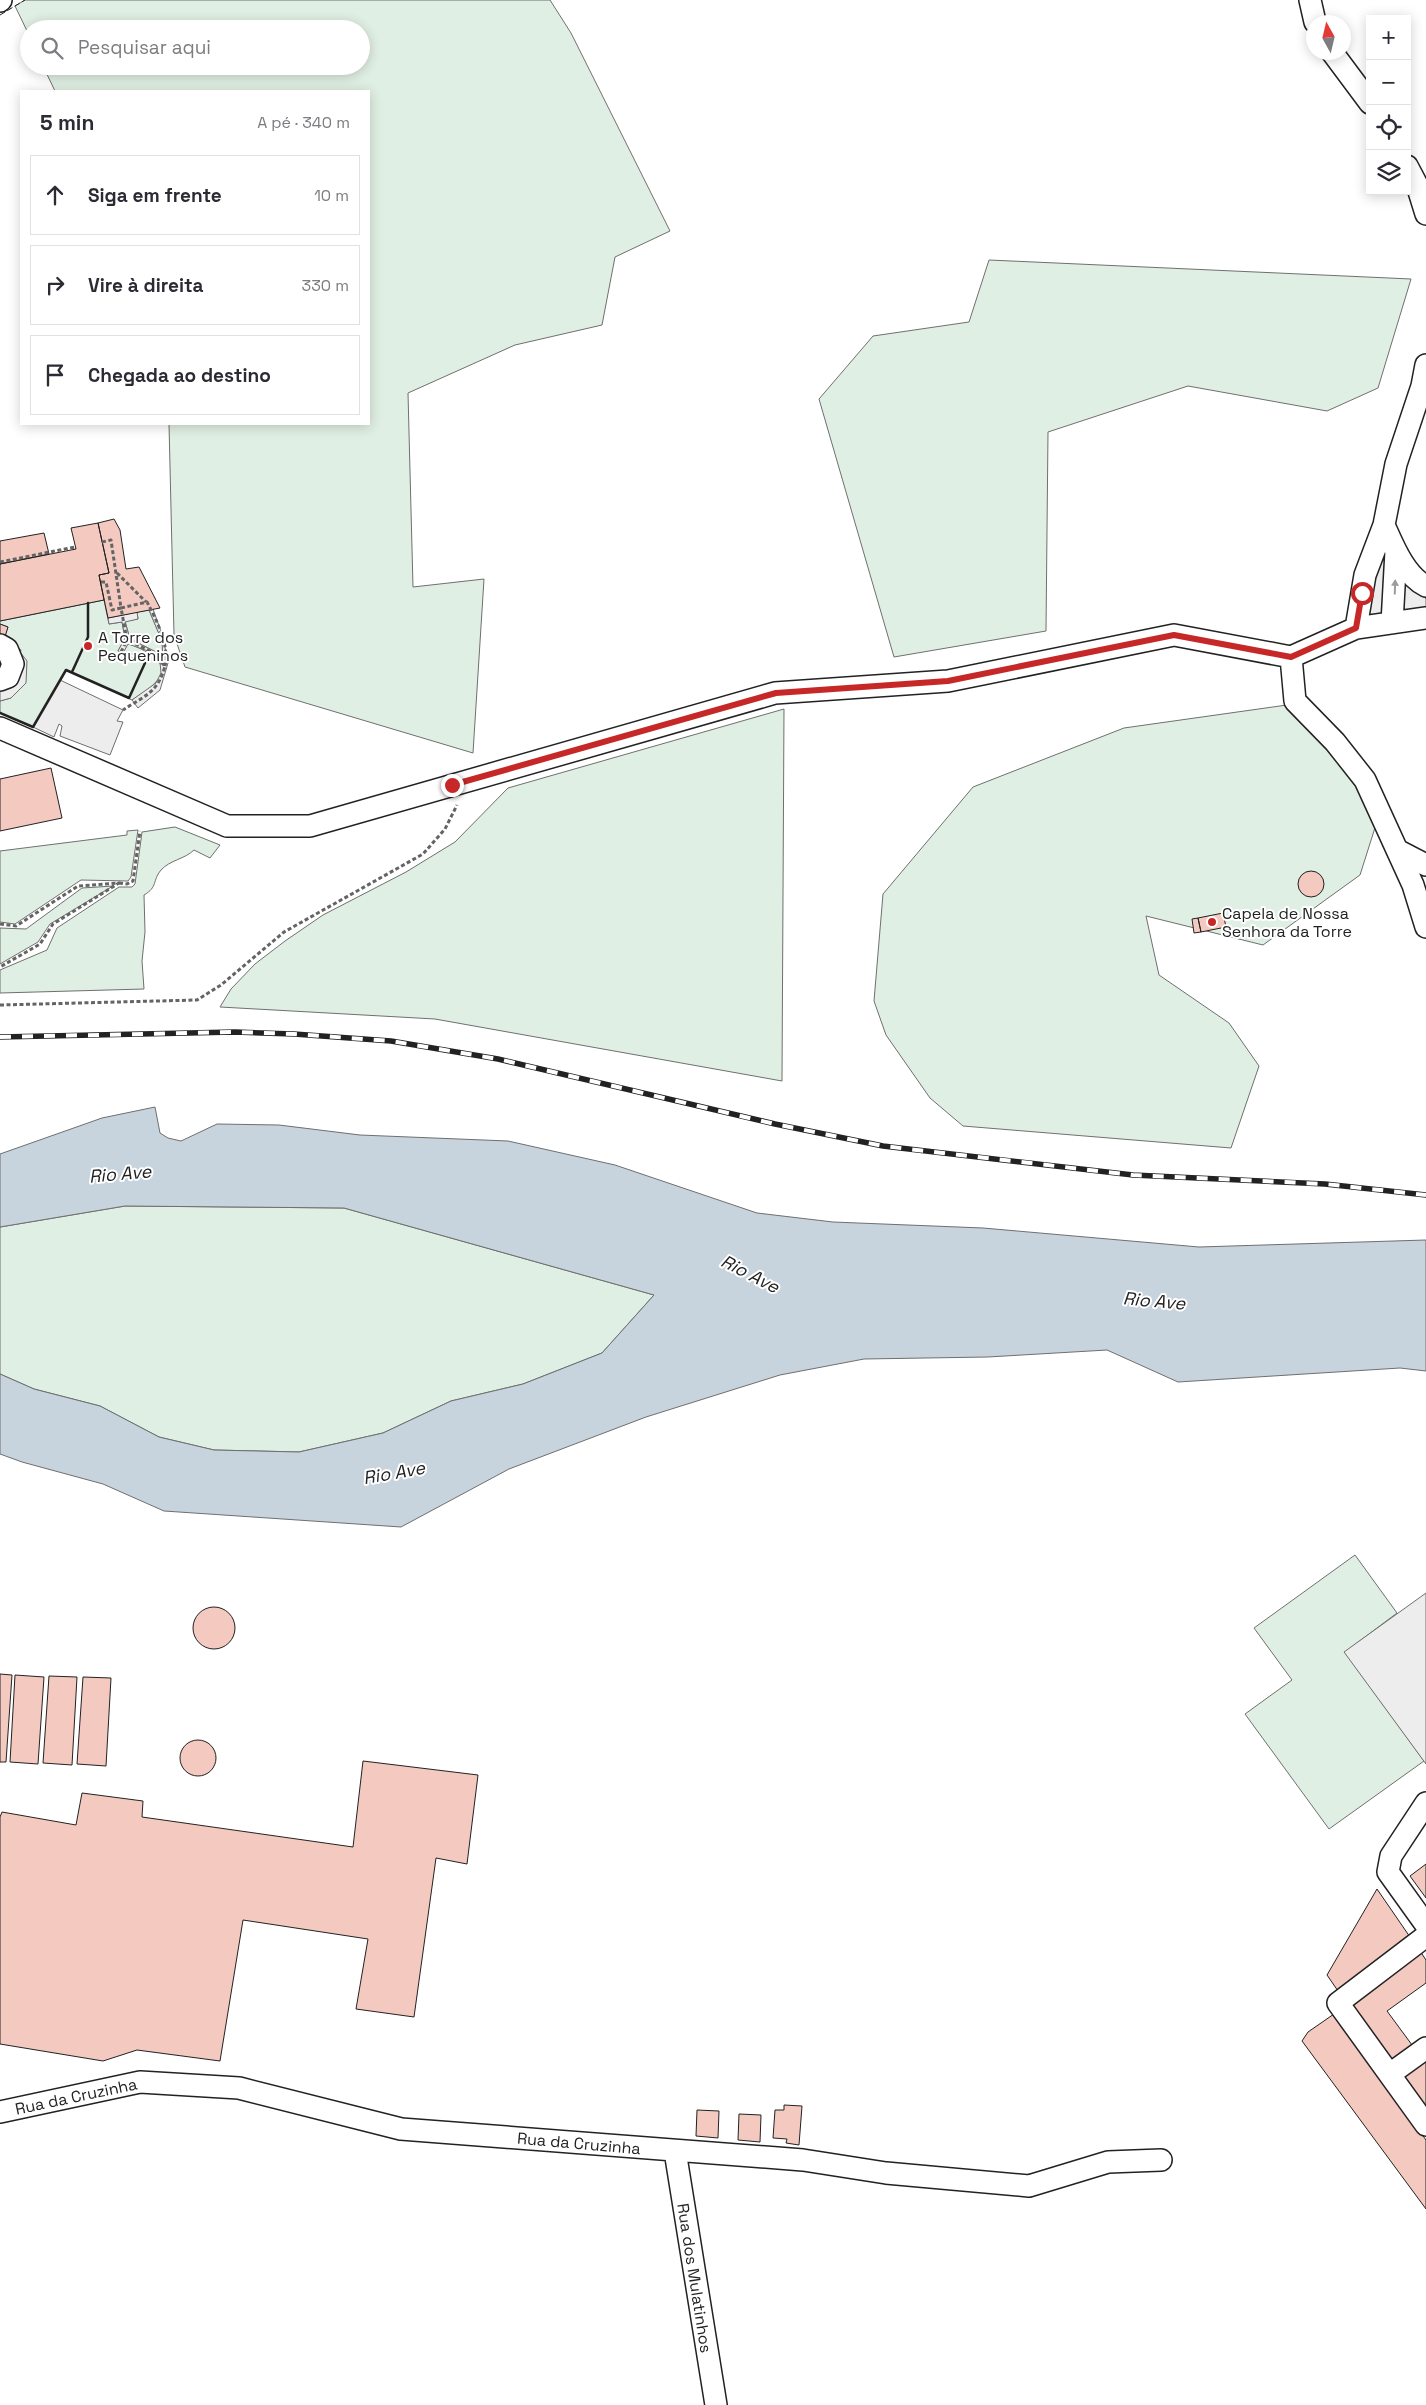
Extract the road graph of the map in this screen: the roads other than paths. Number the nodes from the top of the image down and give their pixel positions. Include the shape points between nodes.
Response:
1 (1310, 0) edge
2 (1313, 15) edge
3 (1338, 60) edge
4 (1366, 98) edge
5 (1411, 174) edge
6 (1426, 214) edge
7 (1426, 365) edge
8 (1424, 384) edge
9 (1384, 524) junction
10 (1396, 551) junction
11 (1426, 586) edge
12 (1426, 618) edge
13 (1392, 623) junction
14 (1356, 628) junction
15 (0, 645) edge
16 (1291, 657) junction
17 (0, 680) edge
18 (0, 728) edge
19 (1397, 850) junction
20 (1426, 865) edge
21 (1426, 927) edge
22 (1426, 1803) edge
23 (1426, 1925) edge
24 (1426, 1936) edge
25 (1426, 2048) edge
26 (1390, 2074) junction
27 (0, 2112) edge
28 (1426, 2125) edge
29 (675, 2151) junction
30 (1161, 2160) dead end
31 (716, 2405) edge

1 - 2 street
3 - 4 street
5 - 6 street
7 - 8 street
8 - 9 street via 1396,464
9 - 10 street
9 - 14 street via 1365,575
10 - 11 street via 1419,583
13 -> 10 street
12 - 13 street
13 - 14 street
14 - 16 street
15 - 17 street via 7,649 13,664 8,677
16 - 18 street via 1174,635 948,681 776,693 310,826 227,826
16 - 19 street via 1296,701 1365,780
19 - 20 street
19 - 21 street via 1413,885
22 - 23 street via 1391,1856 1388,1872
24 - 26 street via 1338,2002
25 - 26 street
26 - 28 street
27 - 29 street, Rua da Cruzinha via 140,2082 239,2088 401,2129
29 - 30 street, Rua da Cruzinha via 803,2160 886,2173 1029,2186 1108,2162
29 - 31 street, Rua dos Mulatinhos

